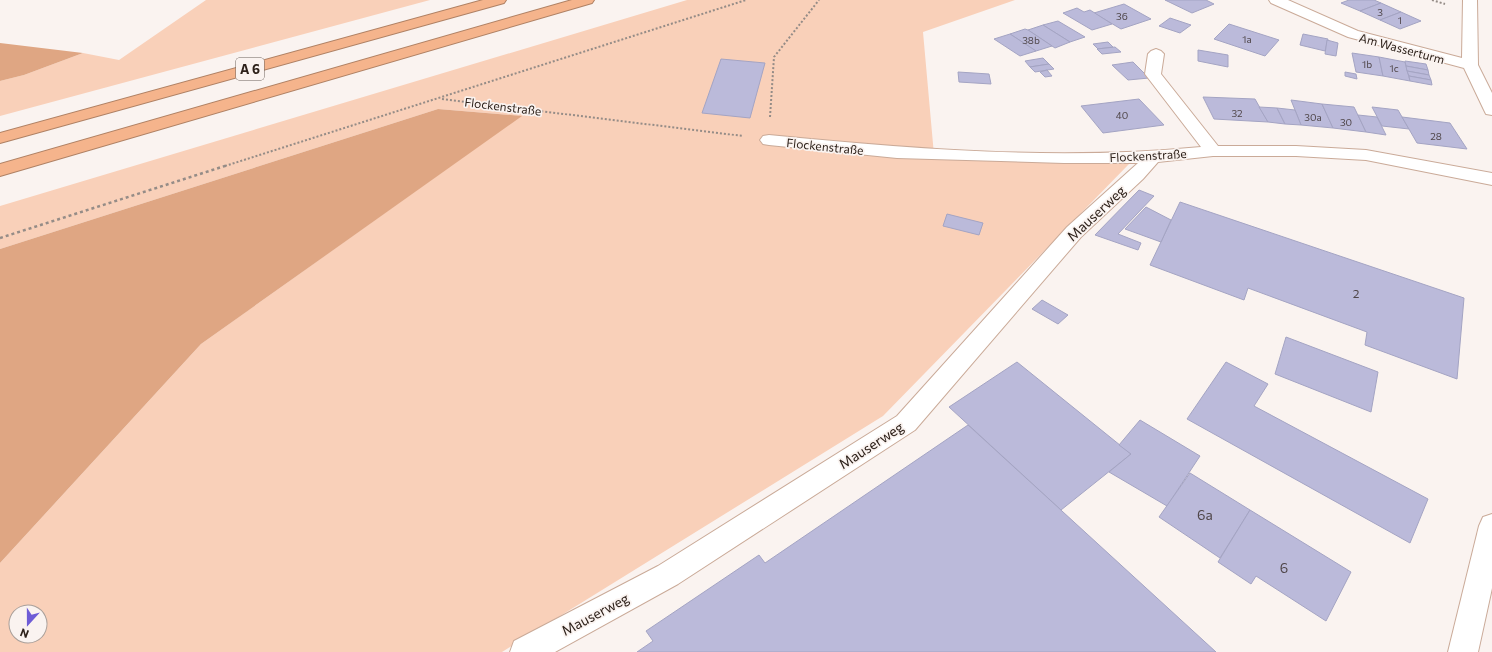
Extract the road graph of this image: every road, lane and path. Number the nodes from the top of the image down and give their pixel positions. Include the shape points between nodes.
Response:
1 (499, 0) edge
2 (587, 0) edge
3 (746, 0) edge
4 (819, 0) edge
5 (1276, 0) edge
6 (1470, 0) edge
7 (1156, 54) dead end
8 (1470, 65) junction
9 (440, 98) junction
10 (1492, 110) edge
11 (0, 138) edge
12 (769, 140) junction
13 (1212, 151) junction
14 (1153, 157) junction
15 (0, 170) edge
16 (1492, 179) edge
17 (0, 238) edge
18 (1492, 526) edge
19 (525, 652) edge
20 (1463, 652) edge

1 - 11 highway, A 6
2 - 15 highway, A 6
3 - 9 path
4 - 12 path via 774,56
5 - 8 street, Am Wasserturm via 1353,34
6 - 8 street
7 - 13 street, Flockenstraße via 1153,74
8 - 10 street
9 - 12 path, Flockenstraße
9 - 17 path
12 - 14 street, Flockenstraße via 897,153 1064,158
13 - 14 street, Flockenstraße
13 - 16 street, Flockenstraße via 1296,151 1366,155
14 - 19 street, Mauserweg via 1137,175 1074,232 906,423 668,576
18 - 20 street

